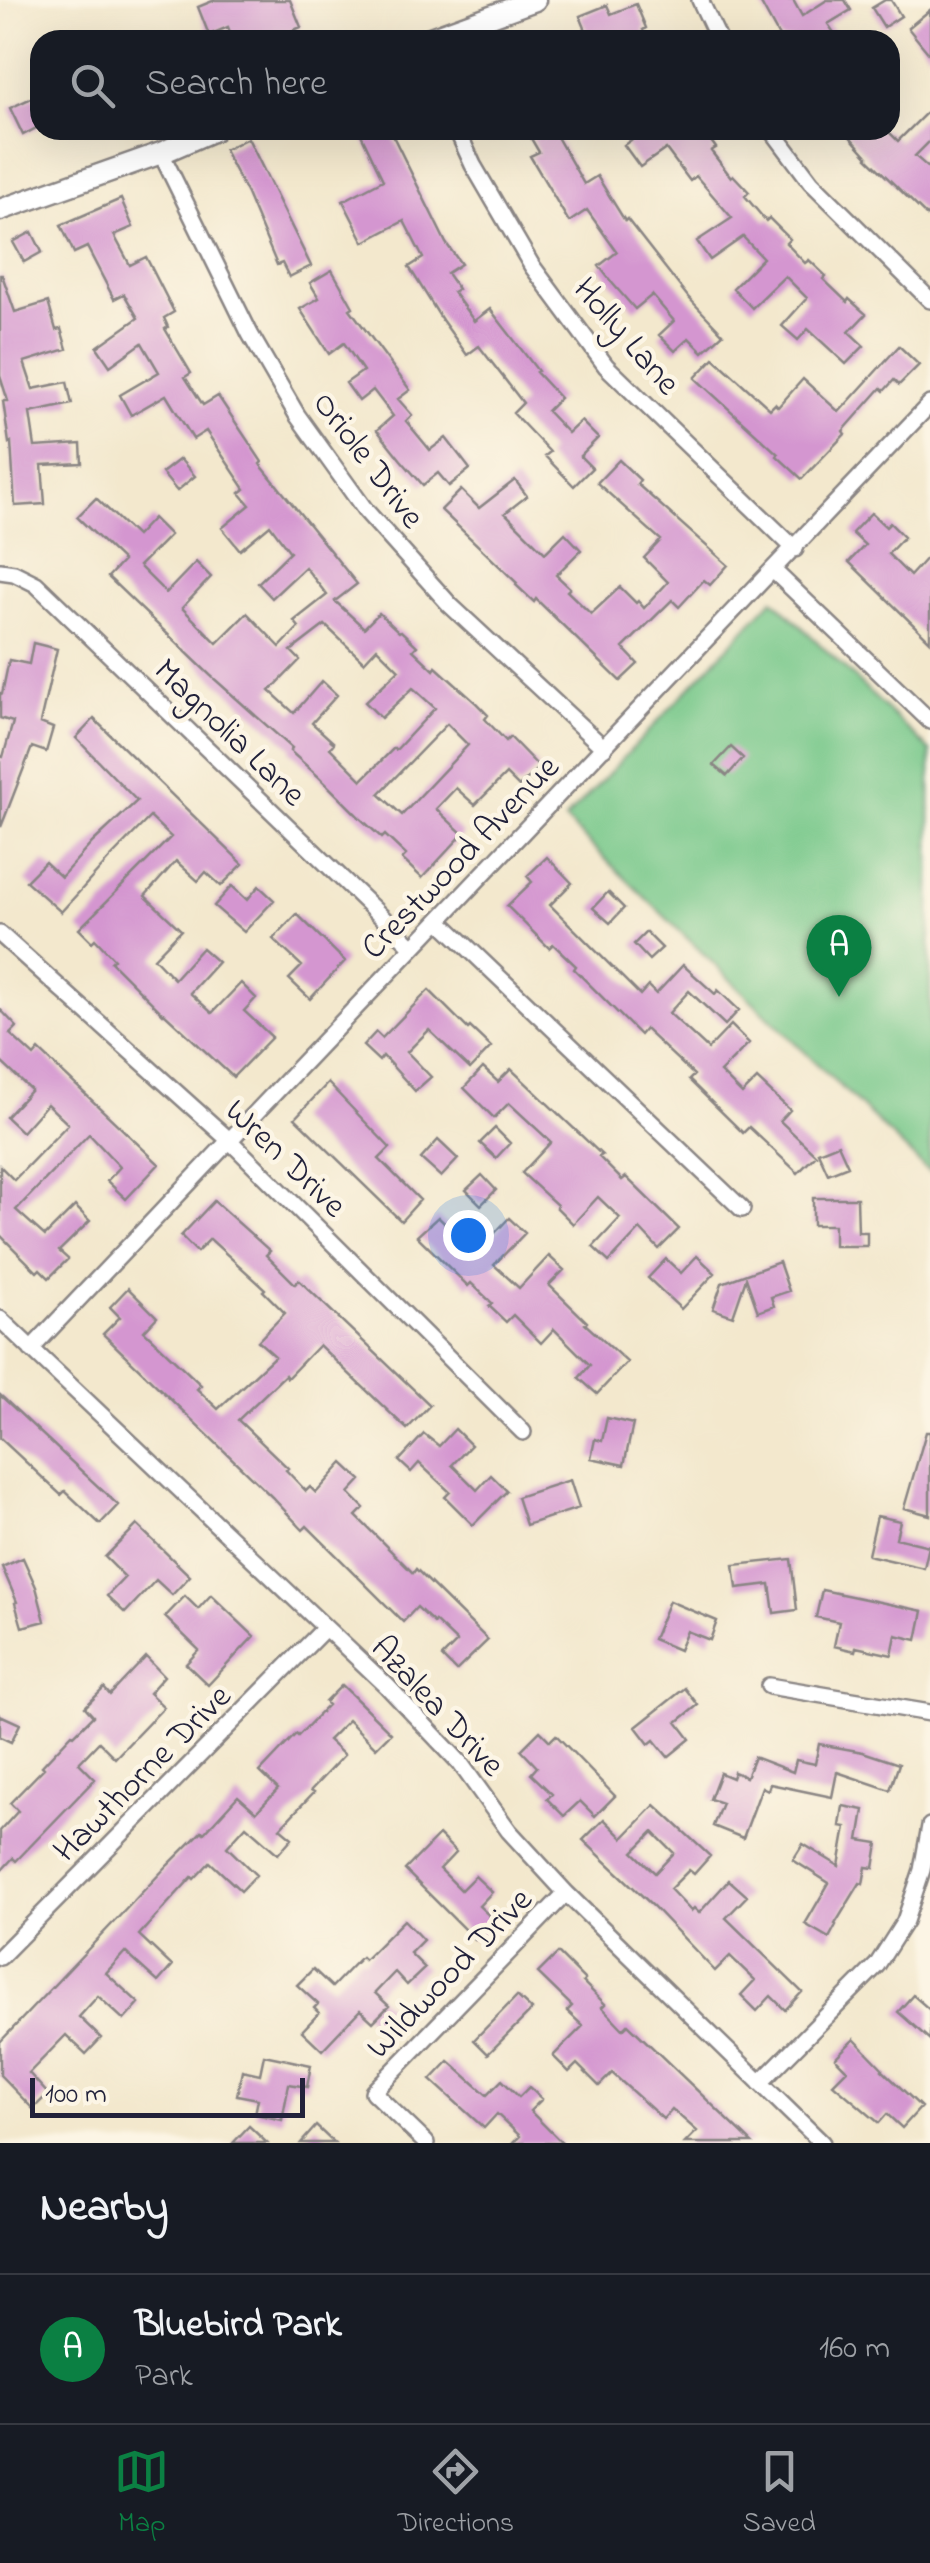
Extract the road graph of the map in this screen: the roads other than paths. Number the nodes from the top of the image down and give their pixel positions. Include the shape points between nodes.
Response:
1 (535, 0) edge
2 (700, 0) edge
3 (452, 30) edge
4 (714, 30) edge
5 (190, 140) edge
6 (462, 140) edge
7 (780, 140) edge
8 (161, 152) junction
9 (0, 210) edge
10 (930, 300) edge
11 (930, 404) edge
12 (795, 549) junction
13 (0, 571) edge
14 (774, 571) junction
15 (930, 721) edge
16 (604, 748) junction
17 (440, 921) junction
18 (0, 934) edge
19 (414, 947) junction
20 (228, 1140) junction
21 (742, 1209) dead end
22 (0, 1319) edge
23 (31, 1349) junction
24 (523, 1432) dead end
25 (324, 1628) junction
26 (769, 1686) dead end
27 (930, 1713) edge
28 (930, 1826) edge
29 (566, 1894) junction
30 (0, 1957) edge
31 (760, 2083) junction
32 (426, 2143) edge
33 (822, 2143) edge

1 - 3 street
2 - 4 street
5 - 8 street
6 - 12 street, Holly Lane via 532,266 606,366
7 - 10 street via 811,182
8 - 9 street
8 - 16 street, Oriole Drive via 250,334 297,415 366,510 450,605
11 - 12 street, Crestwood Avenue
12 - 14 street, Crestwood Avenue
13 - 19 street, Magnolia Lane via 36,584
14 - 15 street
14 - 16 street, Crestwood Avenue
16 - 17 street, Crestwood Avenue
17 - 19 street, Crestwood Avenue
17 - 21 street
18 - 20 street, Wren Drive
19 - 20 street, Crestwood Avenue
20 - 23 street, Crestwood Avenue
20 - 24 street, Wren Drive
22 - 23 street, Azalea Drive
23 - 25 street, Azalea Drive
25 - 29 street, Azalea Drive via 460,1763 509,1832
25 - 30 street, Hawthorne Drive
26 - 27 street
28 - 31 street via 904,1921 877,1966
29 - 31 street, Azalea Drive
29 - 32 street, Wildwood Drive via 373,2092
31 - 33 street, Azalea Drive

